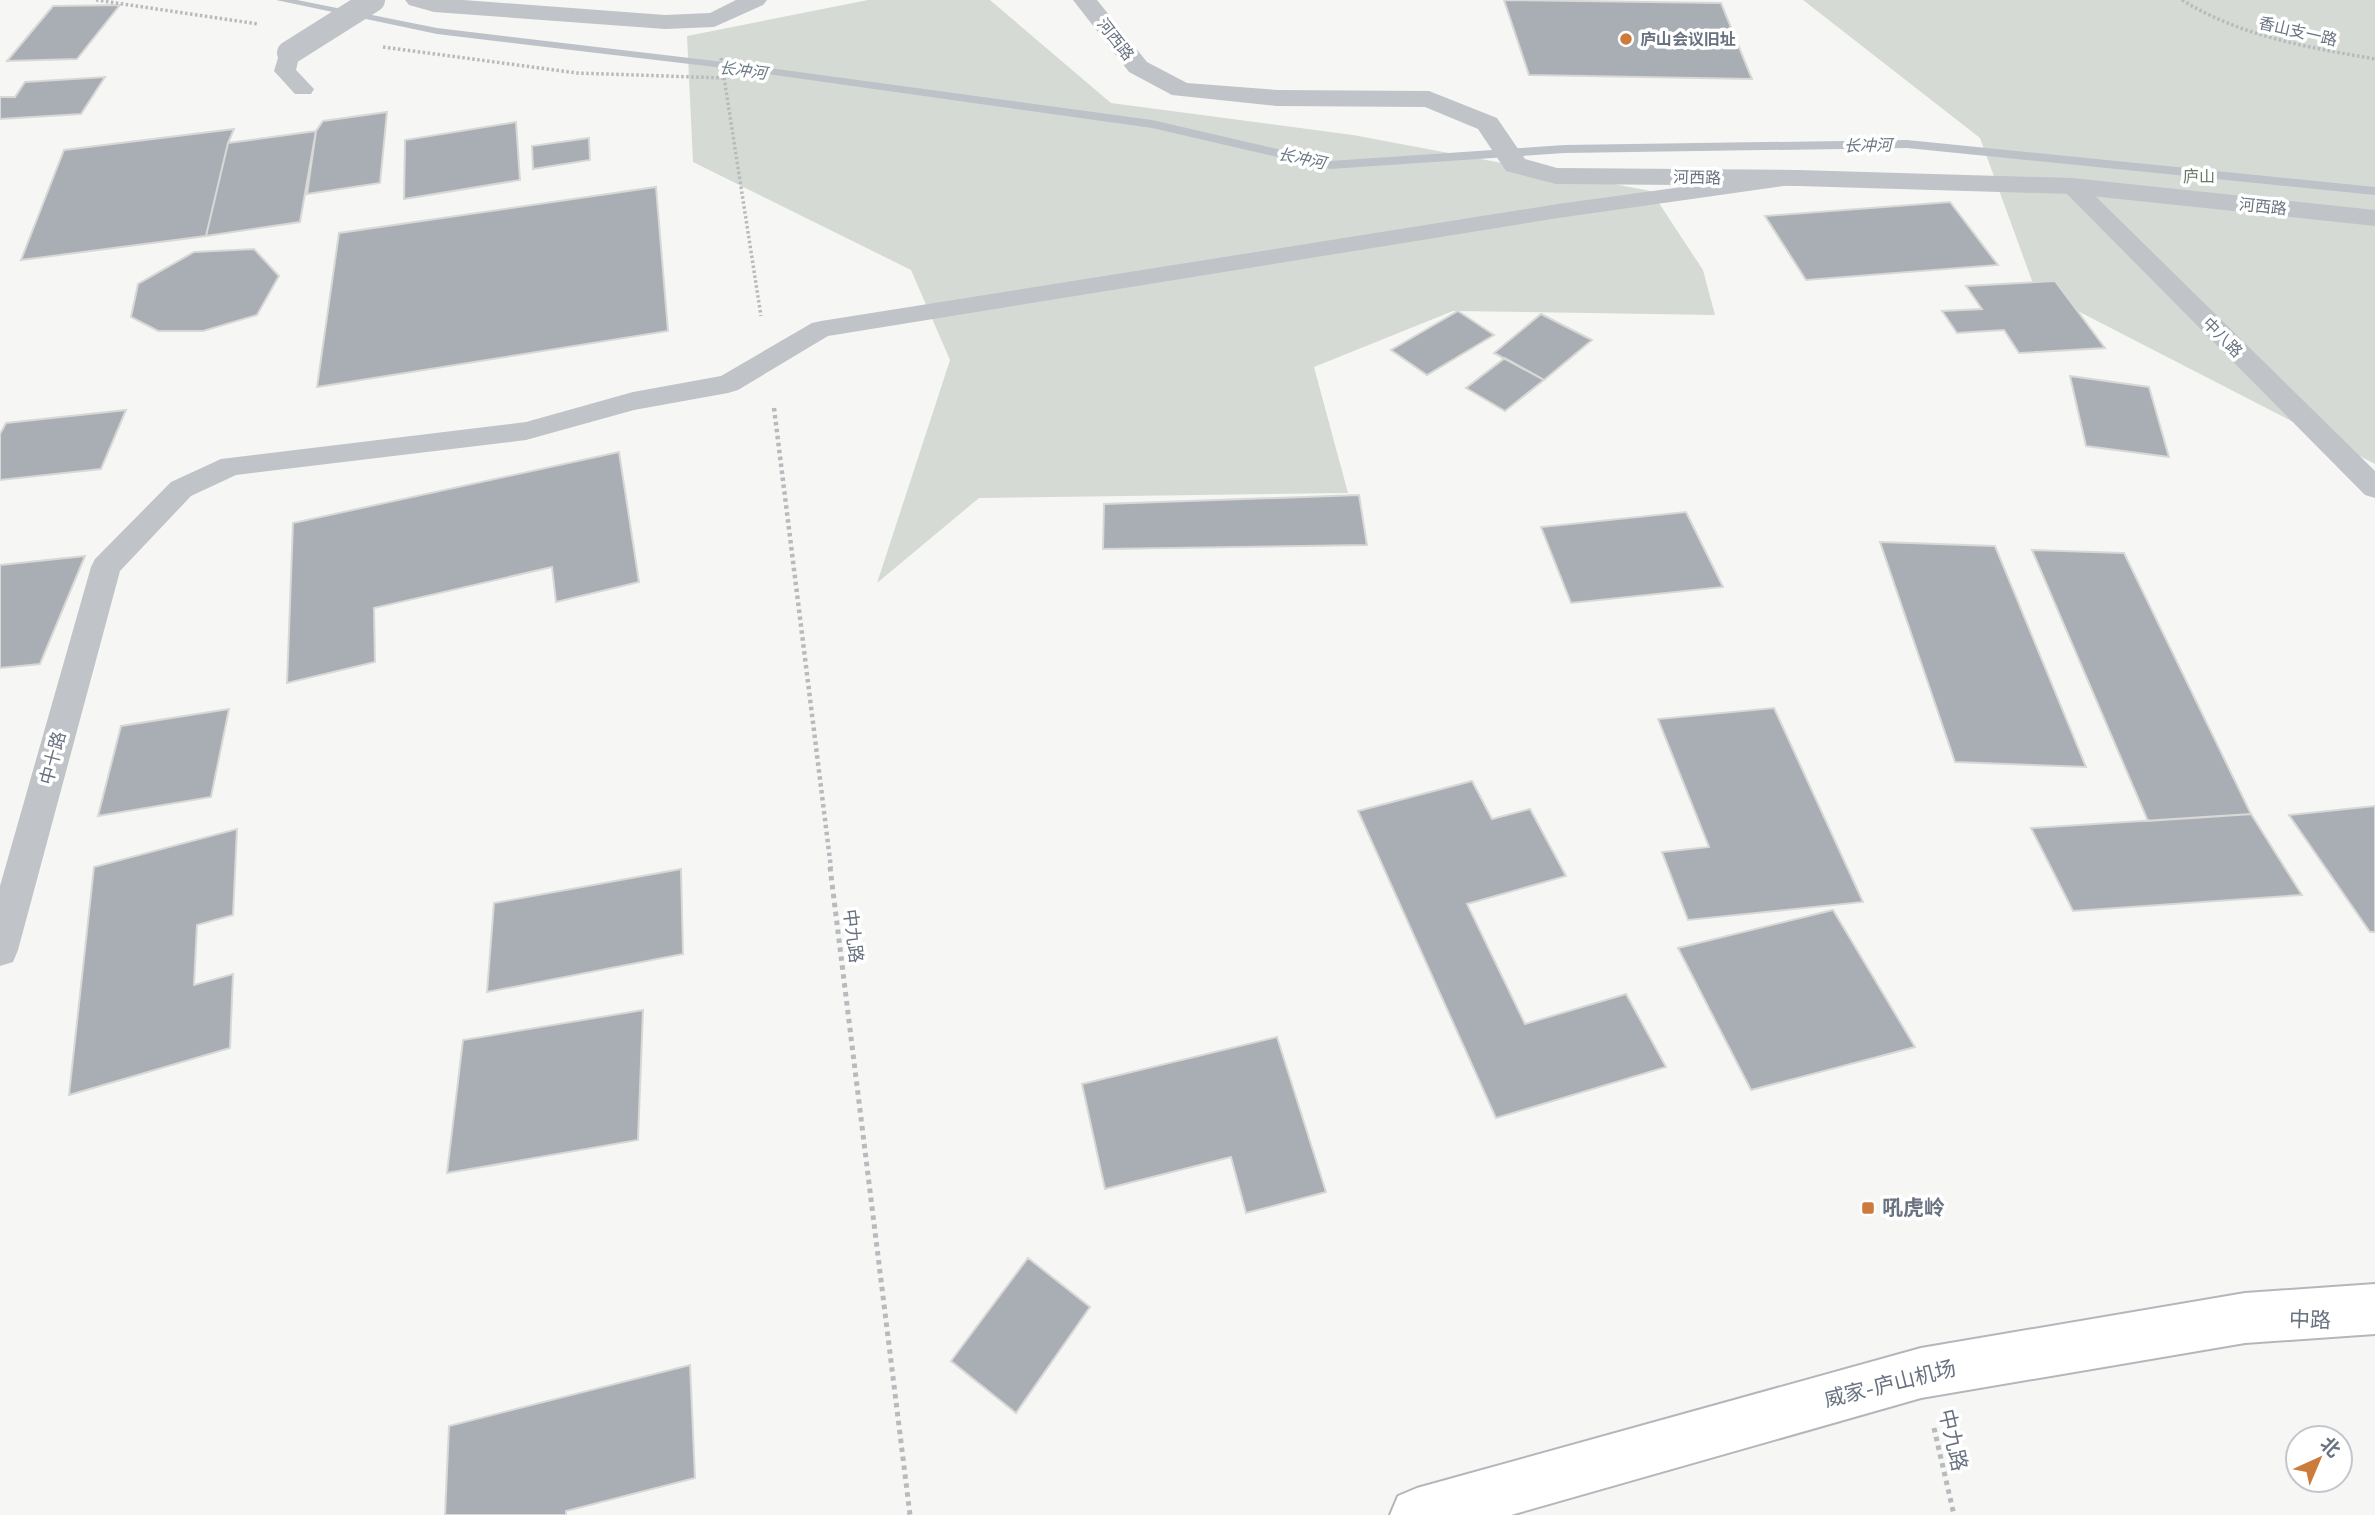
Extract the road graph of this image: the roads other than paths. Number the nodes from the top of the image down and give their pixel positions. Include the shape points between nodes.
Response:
1 (373, 0) edge
2 (417, 0) edge
3 (755, 0) edge
4 (1084, 0) edge
5 (303, 89) dead end
6 (1798, 178) junction
7 (2072, 186) junction
8 (2375, 218) edge
9 (2375, 488) edge
10 (0, 950) edge
11 (2375, 1309) edge
12 (2245, 1318) junction
13 (2375, 1323) edge
14 (1417, 1515) edge

1 - 5 lane, bridge via 289,52 285,71
2 - 3 street via 665,22 714,20
4 - 6 street, 河西路 via 1138,67 1181,90 1277,98 1429,99 1488,124 1516,165 1556,176
6 - 7 street, 河西路
6 - 10 lane, 中十路 via 1558,211 821,329 727,384 633,401 526,431 231,466 181,489 106,566
7 - 8 street, 河西路
7 - 9 lane, 中八路
11 - 12 main road, 威家-庐山机场
12 - 13 lane, 中路
12 - 14 main road, 威家-庐山机场 via 1921,1373

